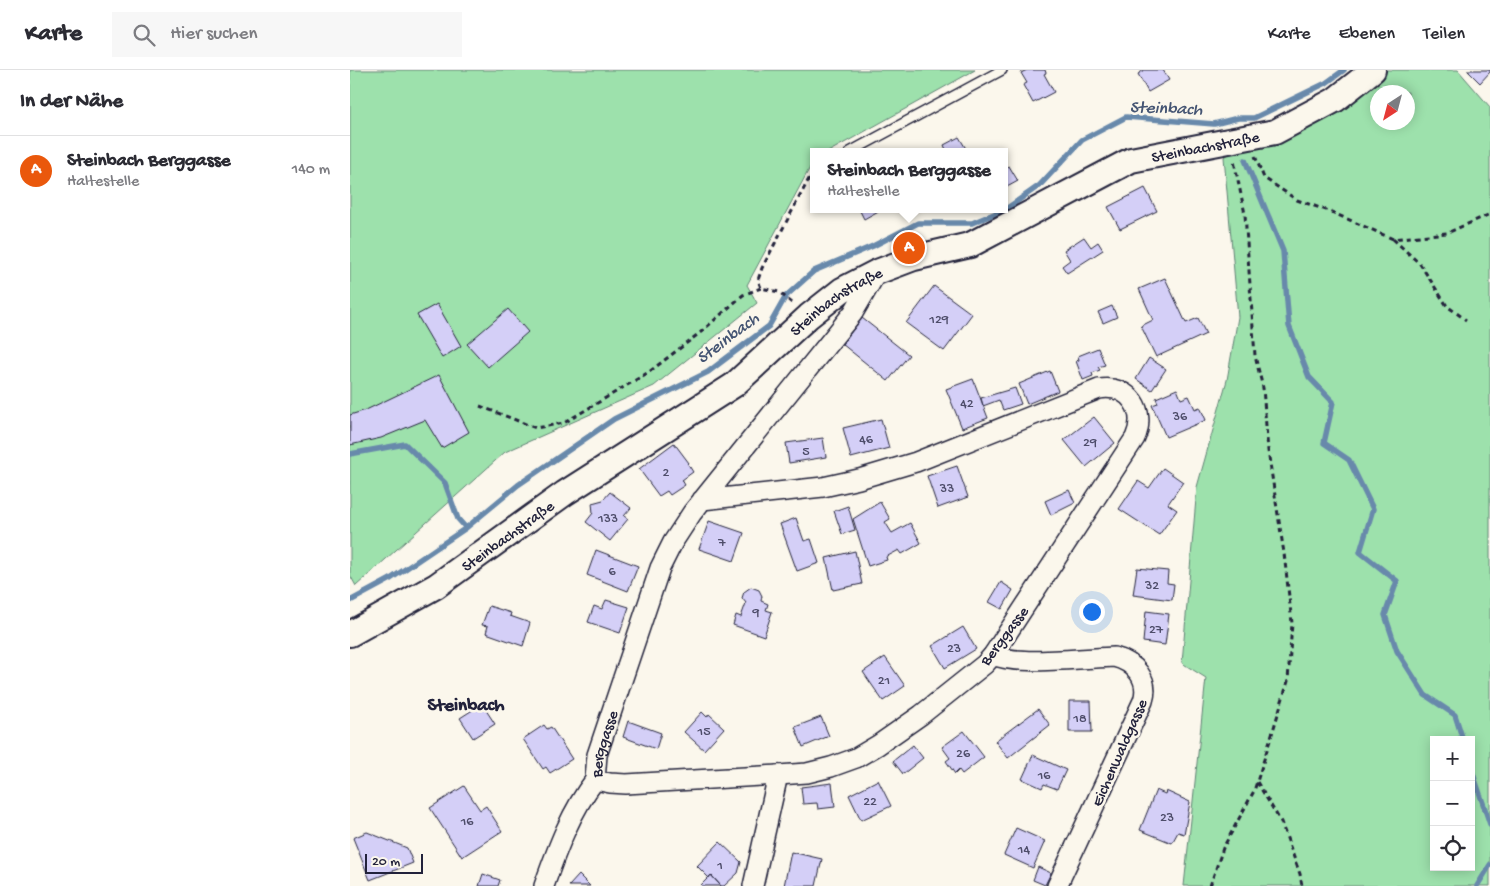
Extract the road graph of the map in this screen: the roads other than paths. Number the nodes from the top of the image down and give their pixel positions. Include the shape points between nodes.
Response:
1 (1002, 70) edge
2 (1372, 70) edge
3 (857, 148) edge
4 (877, 272) junction
5 (702, 500) junction
6 (350, 634) edge
7 (993, 654) junction
8 (778, 775) junction
9 (595, 780) junction
10 (544, 886) edge
11 (754, 886) edge
12 (1058, 886) edge

1 - 3 lane
2 - 4 street, Steinbachstraße via 1335,100 1275,132 1132,160 970,245 914,258
4 - 5 street, Berggasse via 853,312
4 - 6 street, Steinbachstraße via 842,290 734,384 565,493 436,586
5 - 7 street, Berggasse via 823,487 859,479 916,462 1099,389 1124,394 1132,399 1140,416 1135,438
5 - 9 street, Berggasse via 677,535 660,568 597,755
7 - 8 street, Berggasse via 921,715 856,758 807,773
7 - 12 street, Eichenwaldgasse via 1018,660 1114,657 1122,659 1144,680 1143,701
8 - 9 street, Berggasse via 626,784
8 - 11 street
9 - 10 street via 582,797

